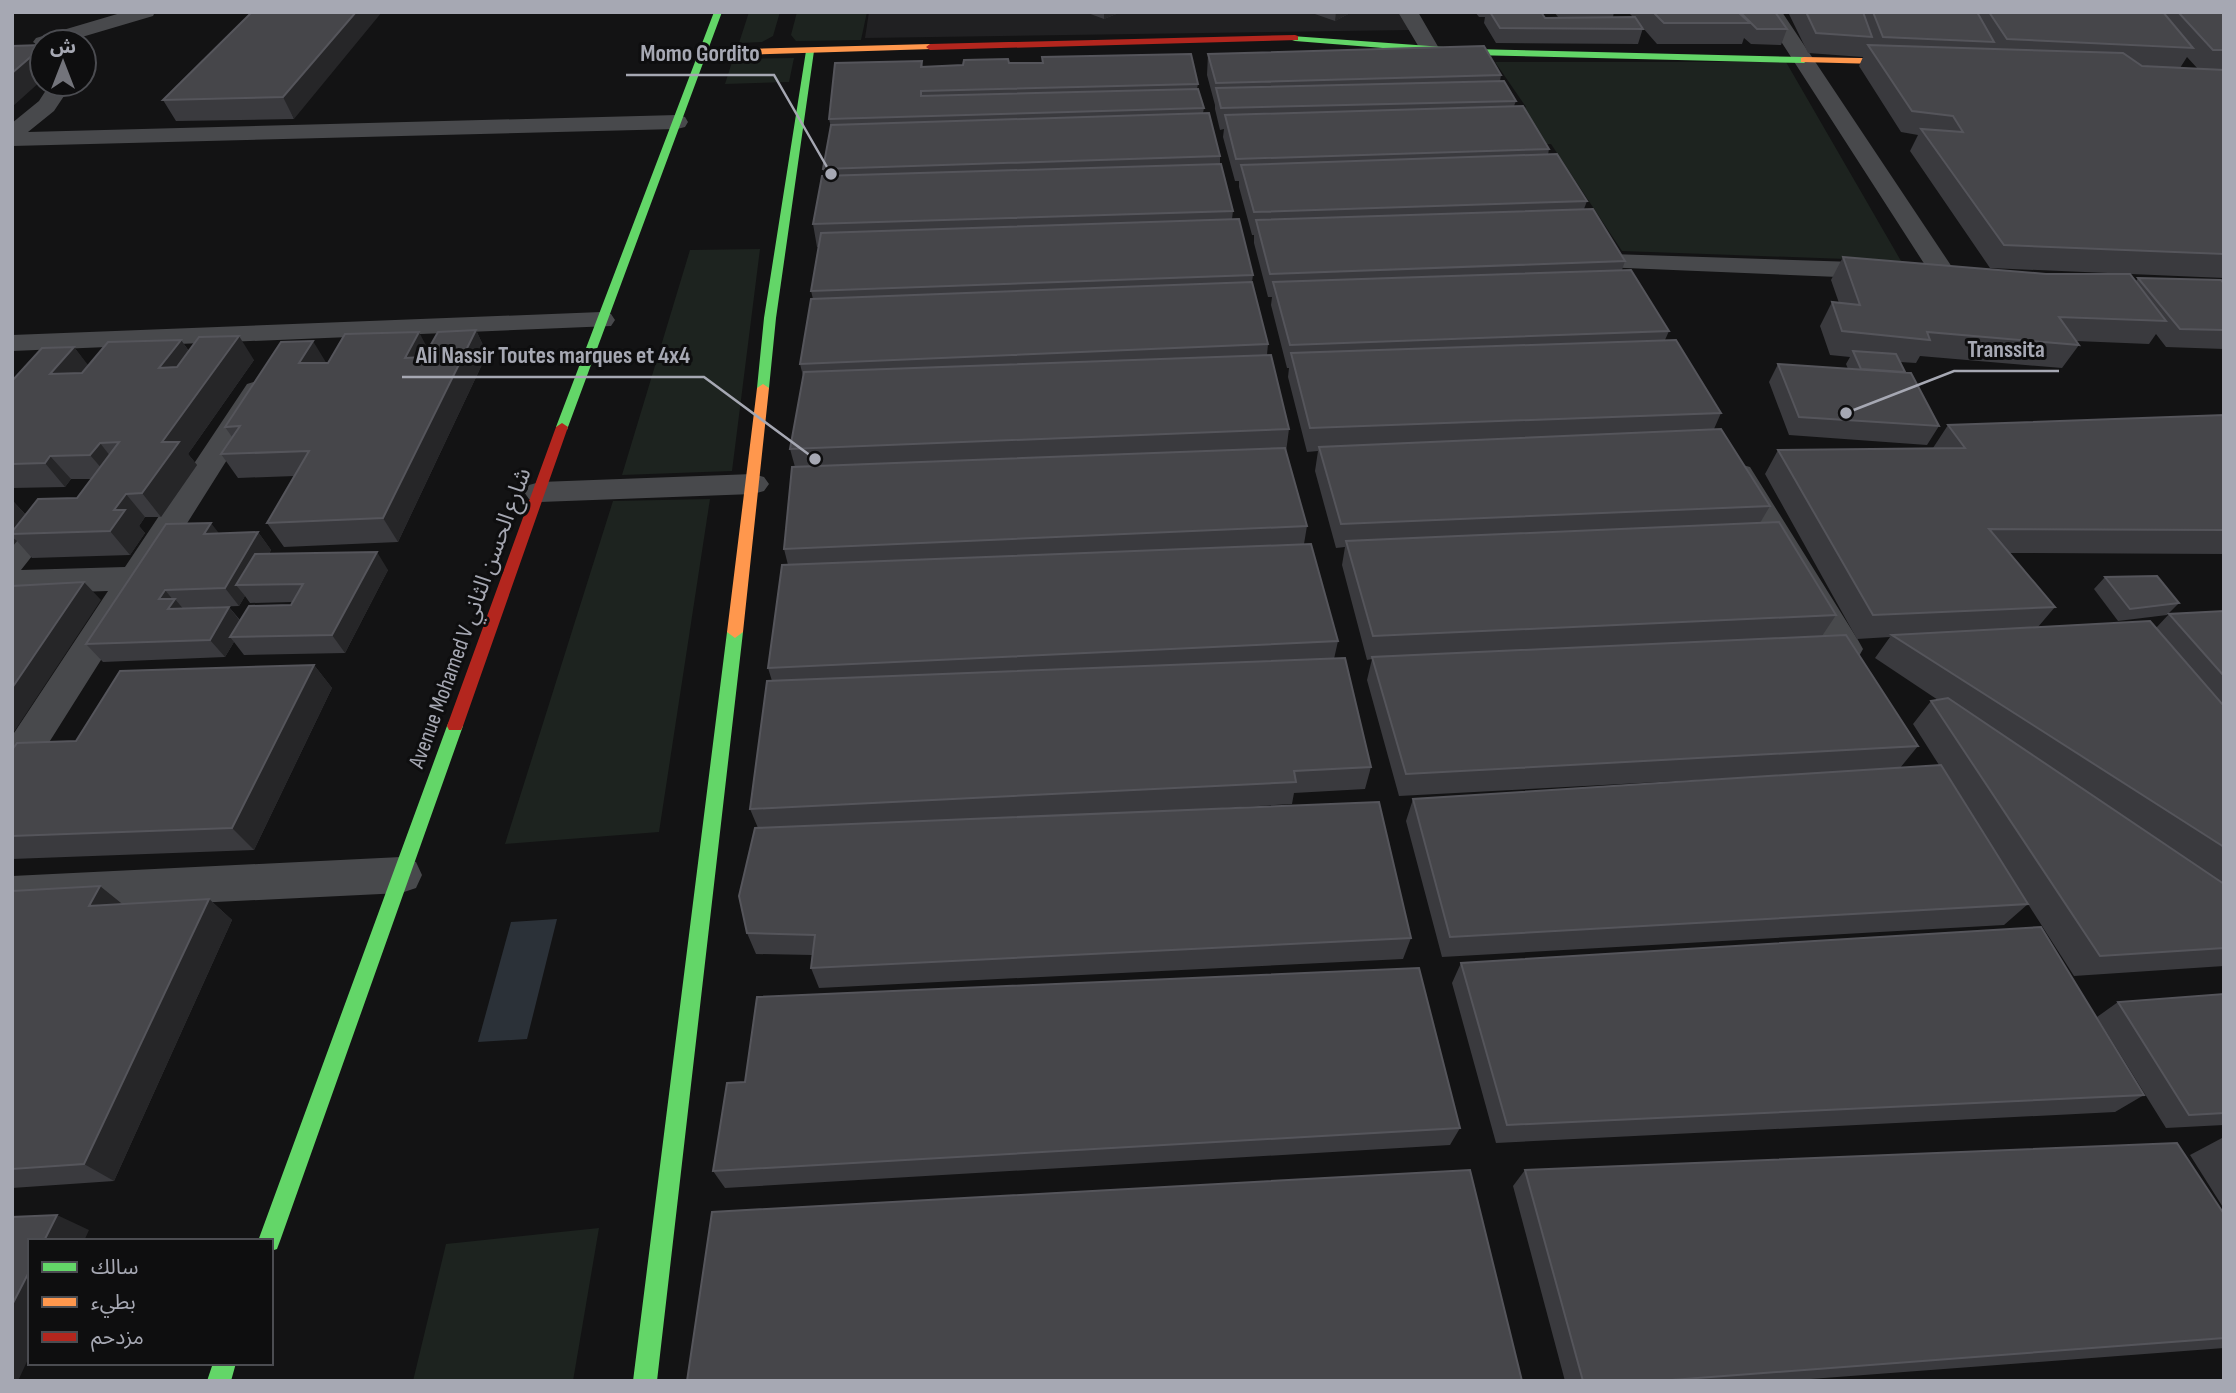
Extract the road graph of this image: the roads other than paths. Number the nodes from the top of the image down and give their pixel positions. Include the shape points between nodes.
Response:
1 (146, 12) edge
2 (718, 12) edge
3 (1408, 12) edge
4 (1772, 12) edge
5 (51, 17) dead end
6 (49, 28) edge
7 (93, 28) edge
8 (1430, 50) junction
9 (810, 51) junction
10 (703, 53) junction
11 (1804, 58) junction
12 (1935, 63) edge
13 (54, 98) edge
14 (677, 122) junction
15 (12, 133) edge
16 (12, 139) edge
17 (1943, 274) junction
18 (1969, 274) edge
19 (1628, 289) edge
20 (601, 320) junction
21 (281, 354) junction
22 (20, 355) edge
23 (1722, 445) edge
24 (753, 484) junction
25 (540, 492) junction
26 (60, 499) edge
27 (12, 561) edge
28 (134, 579) junction
29 (12, 582) edge
30 (1845, 649) edge
31 (15, 761) edge
32 (401, 875) junction
33 (12, 894) edge
34 (270, 1239) edge
35 (645, 1381) edge

1 - 7 street
2 - 10 street, Avenue Mohamed V شارع الحسن الثاني
3 - 8 street
4 - 11 street
5 - 6 street
8 - 9 street via 1300,38
8 - 11 street via 1478,61
9 - 10 street
9 - 24 street via 778,252
10 - 14 street, Avenue Mohamed V شارع الحسن الثاني
11 - 12 street
11 - 17 street
13 - 15 street
14 - 16 street
14 - 20 street, Avenue Mohamed V شارع الحسن الثاني
17 - 18 street
17 - 19 street via 1603,251
20 - 21 street
20 - 25 street, Avenue Mohamed V شارع الحسن الثاني
21 - 22 street via 50,341
21 - 28 street
23 - 30 street
24 - 25 street
24 - 35 street
25 - 32 street, Avenue Mohamed V شارع الحسن الثاني
26 - 27 street
28 - 29 street
28 - 31 street
32 - 33 street
32 - 34 street, Avenue Mohamed V شارع الحسن الثاني

